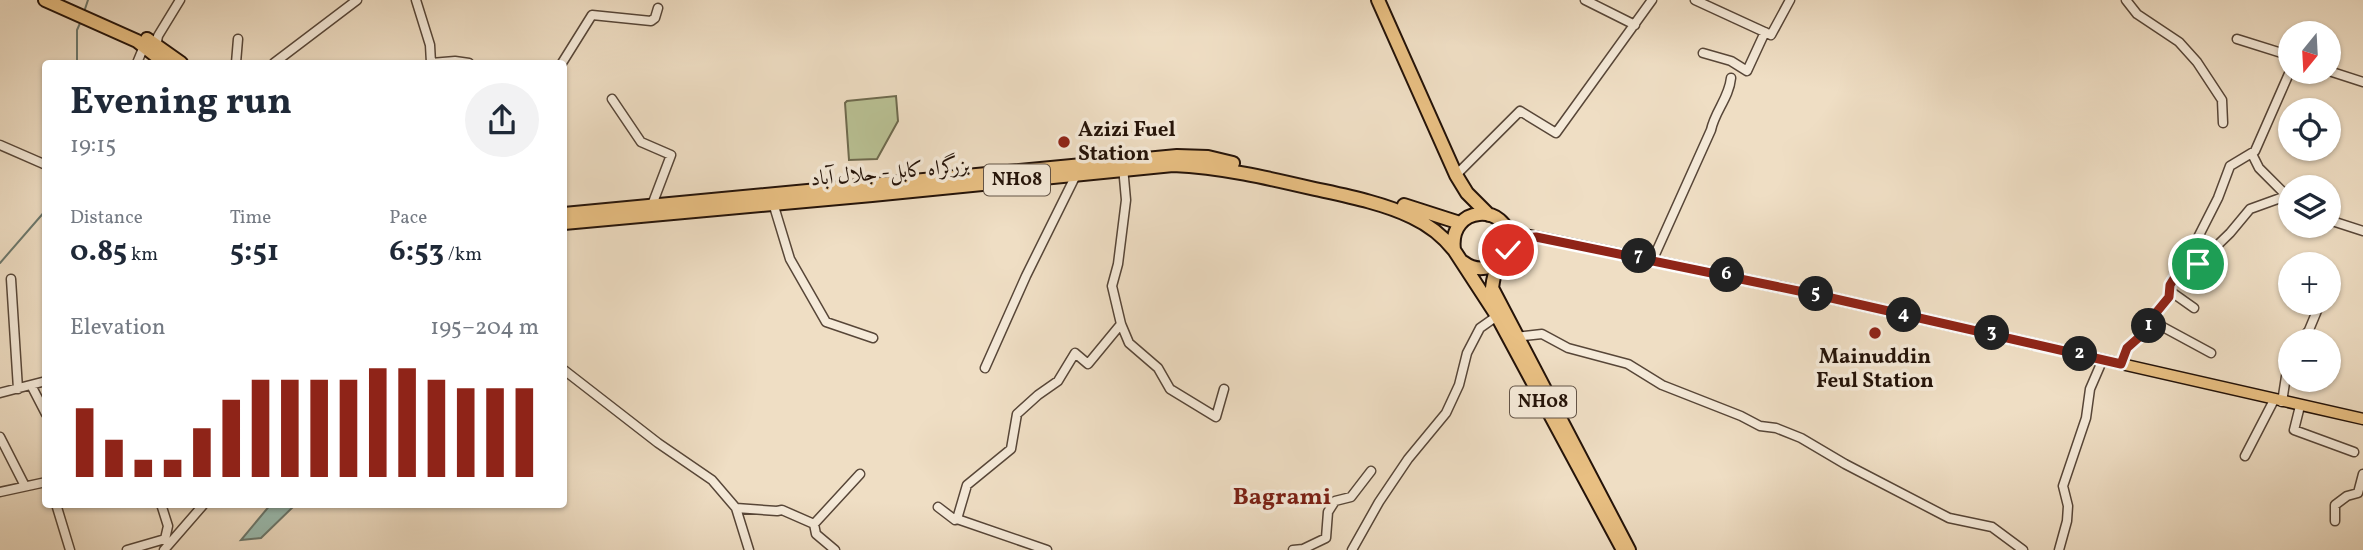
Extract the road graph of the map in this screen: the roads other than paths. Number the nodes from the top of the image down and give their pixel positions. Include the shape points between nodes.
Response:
1 (45, 0) edge
2 (180, 0) edge
3 (357, 0) edge
4 (416, 0) edge
5 (1378, 0) edge
6 (1585, 0) edge
7 (1652, 0) edge
8 (1695, 0) edge
9 (1790, 0) edge
10 (2126, 0) edge
11 (65, 3) edge
12 (658, 8) dead end
13 (1635, 25) junction
14 (1765, 32) junction
15 (238, 39) dead end
16 (2237, 39) dead end
17 (152, 48) junction
18 (2278, 52) edge
19 (1703, 53) dead end
20 (140, 60) edge
21 (163, 60) edge
22 (175, 60) edge
23 (236, 60) edge
24 (278, 60) edge
25 (431, 60) edge
26 (564, 60) edge
27 (2342, 75) edge
28 (1731, 78) dead end
29 (2363, 82) edge
30 (2284, 84) edge
31 (612, 99) dead end
32 (2223, 123) dead end
33 (0, 145) edge
34 (2252, 154) junction
35 (42, 163) edge
36 (1123, 165) junction
37 (1076, 175) junction
38 (1456, 175) junction
39 (2278, 187) edge
40 (872, 190) junction
41 (1340, 191) junction
42 (1467, 193) junction
43 (779, 199) junction
44 (2278, 201) edge
45 (652, 205) junction
46 (676, 207) junction
47 (567, 214) edge
48 (1489, 215) junction
49 (1462, 221) junction
50 (1501, 222) junction
51 (567, 223) edge
52 (2341, 224) edge
53 (2363, 230) edge
54 (1536, 237) junction
55 (1508, 250) junction
56 (1456, 253) junction
57 (1653, 259) junction
58 (2186, 261) junction
59 (1499, 263) junction
60 (12, 279) dead end
61 (2170, 290) junction
62 (2194, 308) dead end
63 (1497, 316) junction
64 (2150, 320) junction
65 (1121, 324) junction
66 (1516, 337) junction
67 (873, 338) dead end
68 (2211, 353) dead end
69 (2103, 359) junction
70 (2121, 364) junction
71 (985, 368) dead end
72 (567, 372) edge
73 (42, 382) edge
74 (30, 384) junction
75 (18, 388) junction
76 (1224, 389) dead end
77 (2281, 392) edge
78 (0, 393) edge
79 (2278, 401) junction
80 (42, 406) edge
81 (2300, 406) junction
82 (2363, 419) edge
83 (0, 437) edge
84 (2354, 452) dead end
85 (2245, 456) dead end
86 (1371, 471) dead end
87 (860, 474) dead end
88 (2363, 474) edge
89 (42, 483) edge
90 (25, 486) junction
91 (0, 492) edge
92 (938, 507) dead end
93 (57, 508) edge
94 (162, 508) edge
95 (201, 508) edge
96 (736, 508) junction
97 (957, 519) junction
98 (2335, 521) dead end
99 (814, 524) junction
100 (71, 550) edge
101 (127, 550) edge
102 (164, 550) edge
103 (749, 550) edge
104 (835, 550) edge
105 (1047, 550) edge
106 (1293, 550) edge
107 (1352, 550) edge
108 (1623, 550) edge
109 (1629, 550) edge
110 (2023, 550) edge
111 (2059, 550) edge

1 - 11 highway
2 - 17 street
3 - 24 street
4 - 25 street
5 - 38 highway
6 - 13 street
7 - 13 street
8 - 14 street
9 - 14 street via 1772,34
10 - 32 street via 2197,61 2222,100
11 - 17 highway
12 - 26 street via 651,21 592,15
13 - 38 street via 1556,133 1520,111
14 - 19 street via 1746,71
15 - 23 street
16 - 18 street
17 - 20 street
17 - 21 highway
17 - 22 highway
27 - 29 street
28 - 57 street
30 - 34 street
31 - 45 street via 641,142 671,155
33 - 35 street
34 - 39 street
34 - 58 street via 2231,166
36 - 37 highway, بزرگراه کابل- جلال آباد / NH08
36 - 40 highway, بزرگراه کابل- جلال آباد / NH08
36 - 41 highway, بزرگراه کابل- جلال آباد / NH08 via 1195,166
36 - 65 street via 1126,200 1112,286
37 - 40 highway, بزرگراه کابل- جلال آباد / NH08
37 - 71 street
38 - 42 highway
40 - 43 highway, بزرگراه کابل- جلال آباد / NH08
41 - 49 highway, بزرگراه کابل- جلال آباد / NH08
41 - 56 highway, بزرگراه کابل- جلال آباد / NH08 via 1411,217 1438,232
42 - 48 highway
42 - 49 highway
43 - 46 highway, بزرگراه کابل- جلال آباد / NH08
43 - 67 street via 790,259 826,322
44 - 58 street via 2250,209 2198,264
45 - 46 highway, بزرگراه کابل- جلال آباد / NH08
45 - 47 highway, بزرگراه کابل- جلال آباد / NH08
46 - 51 highway, بزرگراه کابل- جلال آباد / NH08
48 - 49 highway, بزرگراه کابل- جلال آباد / NH08 via 1472,215
48 - 50 highway
49 - 56 highway via 1454,234
50 - 54 main road
50 - 55 highway via 1508,235
52 - 53 street
54 - 55 main road via 1525,238
54 - 57 main road
55 - 59 highway, NH08
56 - 59 highway, بزرگراه کابل- جلال آباد / NH08 via 1472,268
56 - 63 highway, بزرگراه کابل- جلال آباد / NH08
57 - 69 main road
58 - 61 street
59 - 66 highway, NH08 via 1492,288
60 - 75 street
61 - 62 street
61 - 64 street
63 - 107 street via 1480,328 1446,413 1408,459
63 - 108 highway, بزرگراه کابل- جلال آباد / NH08
64 - 68 street
64 - 70 street via 2145,332 2127,348
65 - 76 street via 1129,343 1158,368 1170,389 1216,417
65 - 97 street via 1088,364 1075,353 1058,381 1017,414 1011,449 967,485
66 - 109 highway, NH08
66 - 110 street via 1542,334 1568,348 1628,364 1662,385 1801,438 1949,518 1992,527
69 - 70 main road
69 - 111 street via 2063,486 2068,506
70 - 79 main road
72 - 96 street via 712,480
73 - 74 street
74 - 75 street
74 - 80 street
75 - 78 street
77 - 79 street
79 - 81 main road
79 - 85 street
81 - 82 main road
81 - 84 street via 2294,430
83 - 90 street
86 - 106 street via 1351,497 1335,501 1328,512 1326,538
87 - 99 street
88 - 98 street via 2358,493 2335,505
89 - 90 street
90 - 91 street
92 - 97 street
93 - 100 street
94 - 101 street via 168,526 165,539
95 - 102 street
96 - 99 street via 782,510
96 - 103 street
97 - 105 street
99 - 104 street via 816,534

